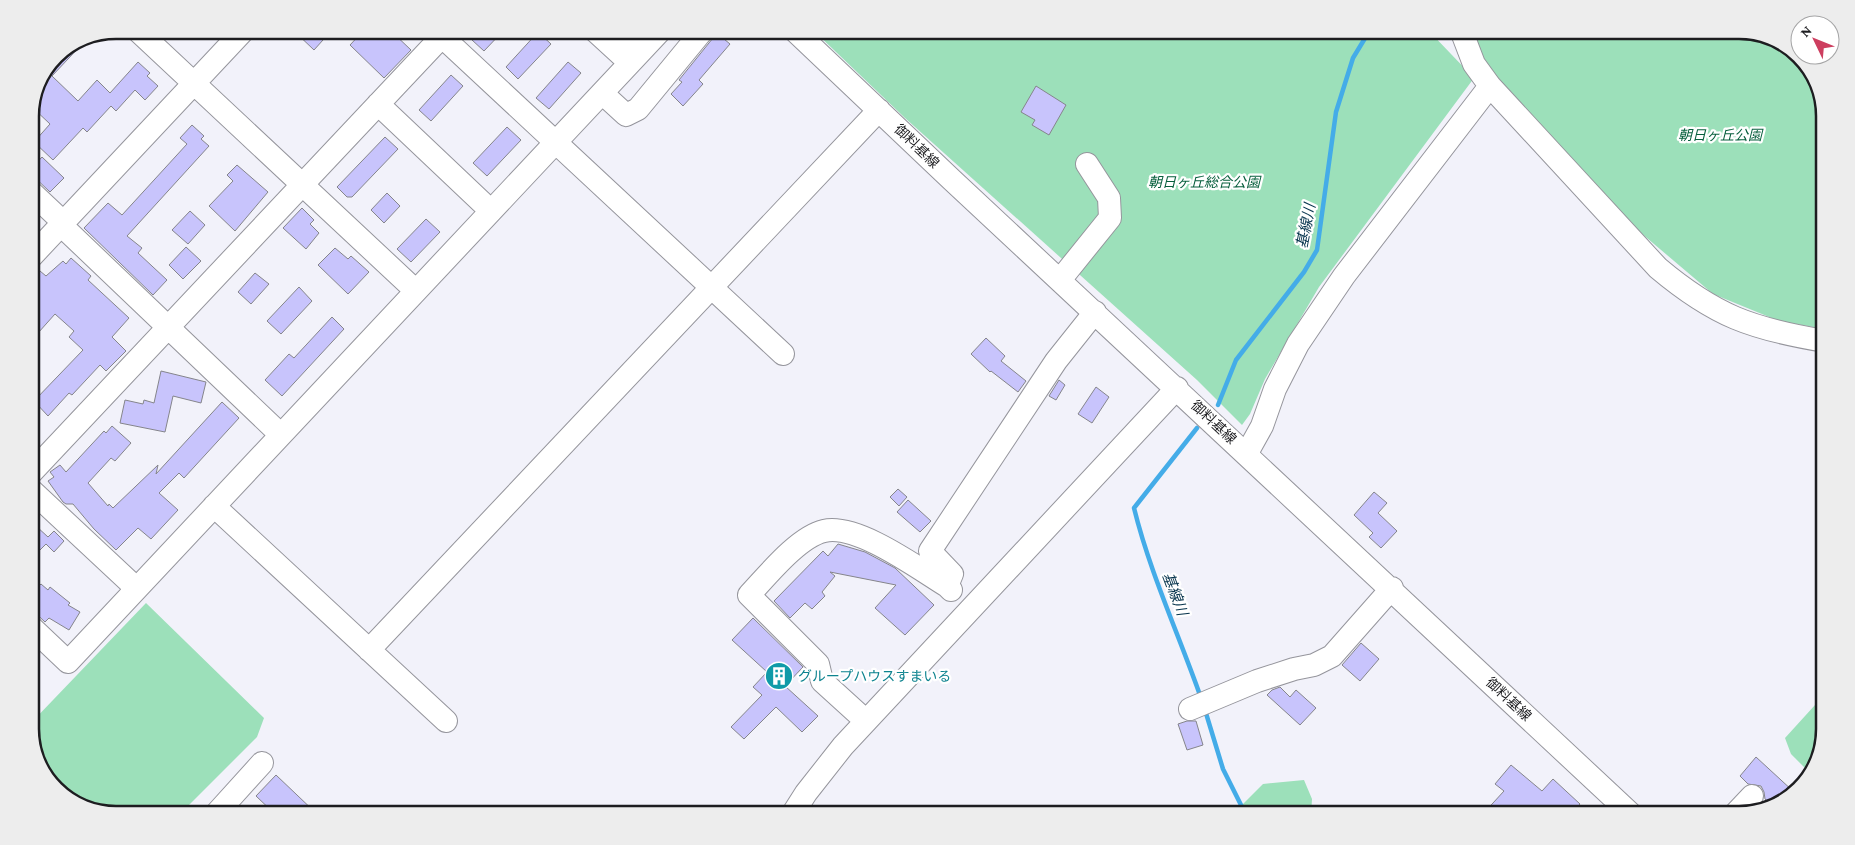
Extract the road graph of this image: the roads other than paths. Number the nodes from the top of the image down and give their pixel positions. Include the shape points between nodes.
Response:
1 (147, 39) edge
2 (235, 39) edge
3 (436, 39) edge
4 (449, 39) edge
5 (609, 39) edge
6 (628, 39) edge
7 (653, 39) edge
8 (696, 39) edge
9 (804, 39) edge
10 (1464, 39) edge
11 (637, 56) junction
12 (194, 83) junction
13 (1490, 86) junction
14 (602, 93) junction
15 (378, 104) junction
16 (879, 110) junction
17 (556, 142) junction
18 (1087, 164) dead end
19 (302, 185) junction
20 (39, 200) edge
21 (491, 211) junction
22 (63, 224) junction
23 (39, 249) edge
24 (1060, 280) junction
25 (712, 287) junction
26 (416, 291) junction
27 (1095, 312) junction
28 (166, 327) junction
29 (1816, 340) edge
30 (783, 354) dead end
31 (1176, 388) junction
32 (282, 435) junction
33 (1247, 453) junction
34 (39, 464) edge
35 (39, 498) edge
36 (214, 506) junction
37 (947, 586) junction
38 (136, 588) junction
39 (1392, 588) junction
40 (970, 609) junction
41 (39, 635) edge
42 (369, 650) junction
43 (1190, 709) dead end
44 (446, 721) dead end
45 (866, 721) junction
46 (262, 762) dead end
47 (1752, 796) dead end
48 (223, 806) edge
49 (798, 806) edge
50 (1622, 806) edge
51 (1743, 806) edge

1 - 12 street
2 - 12 street
3 - 15 street
4 - 17 street
5 - 11 street
6 - 11 street
7 - 11 street
8 - 14 street via 638,109 626,115
9 - 16 street, 御料基線
10 - 13 street via 1474,64
11 - 14 street
12 - 19 street
12 - 22 street
13 - 29 street via 1658,268 1685,291 1737,321
13 - 33 street via 1344,276 1298,344
14 - 17 street
15 - 19 street
15 - 21 street
16 - 24 street, 御料基線
16 - 25 street
17 - 21 street
17 - 25 street
18 - 24 street via 1109,198 1110,218
19 - 26 street
19 - 28 street
20 - 22 street
21 - 26 street
22 - 23 street
22 - 28 street
24 - 27 street, 御料基線
25 - 30 street
25 - 42 street
26 - 32 street
27 - 31 street, 御料基線
27 - 37 street via 1056,361 930,551 952,574
28 - 32 street
28 - 34 street
31 - 33 street, 御料基線
31 - 40 street
32 - 36 street
33 - 39 street, 御料基線
35 - 38 street
36 - 38 street
36 - 42 street
37 - 40 street
37 - 45 street via 854,533 824,530 795,546 749,595 818,664 822,681
38 - 41 street via 68,662
39 - 43 street via 1332,656 1314,666 1294,668
39 - 50 street, 御料基線
40 - 45 street
42 - 44 street
45 - 49 street via 825,767
46 - 48 street
47 - 51 street

